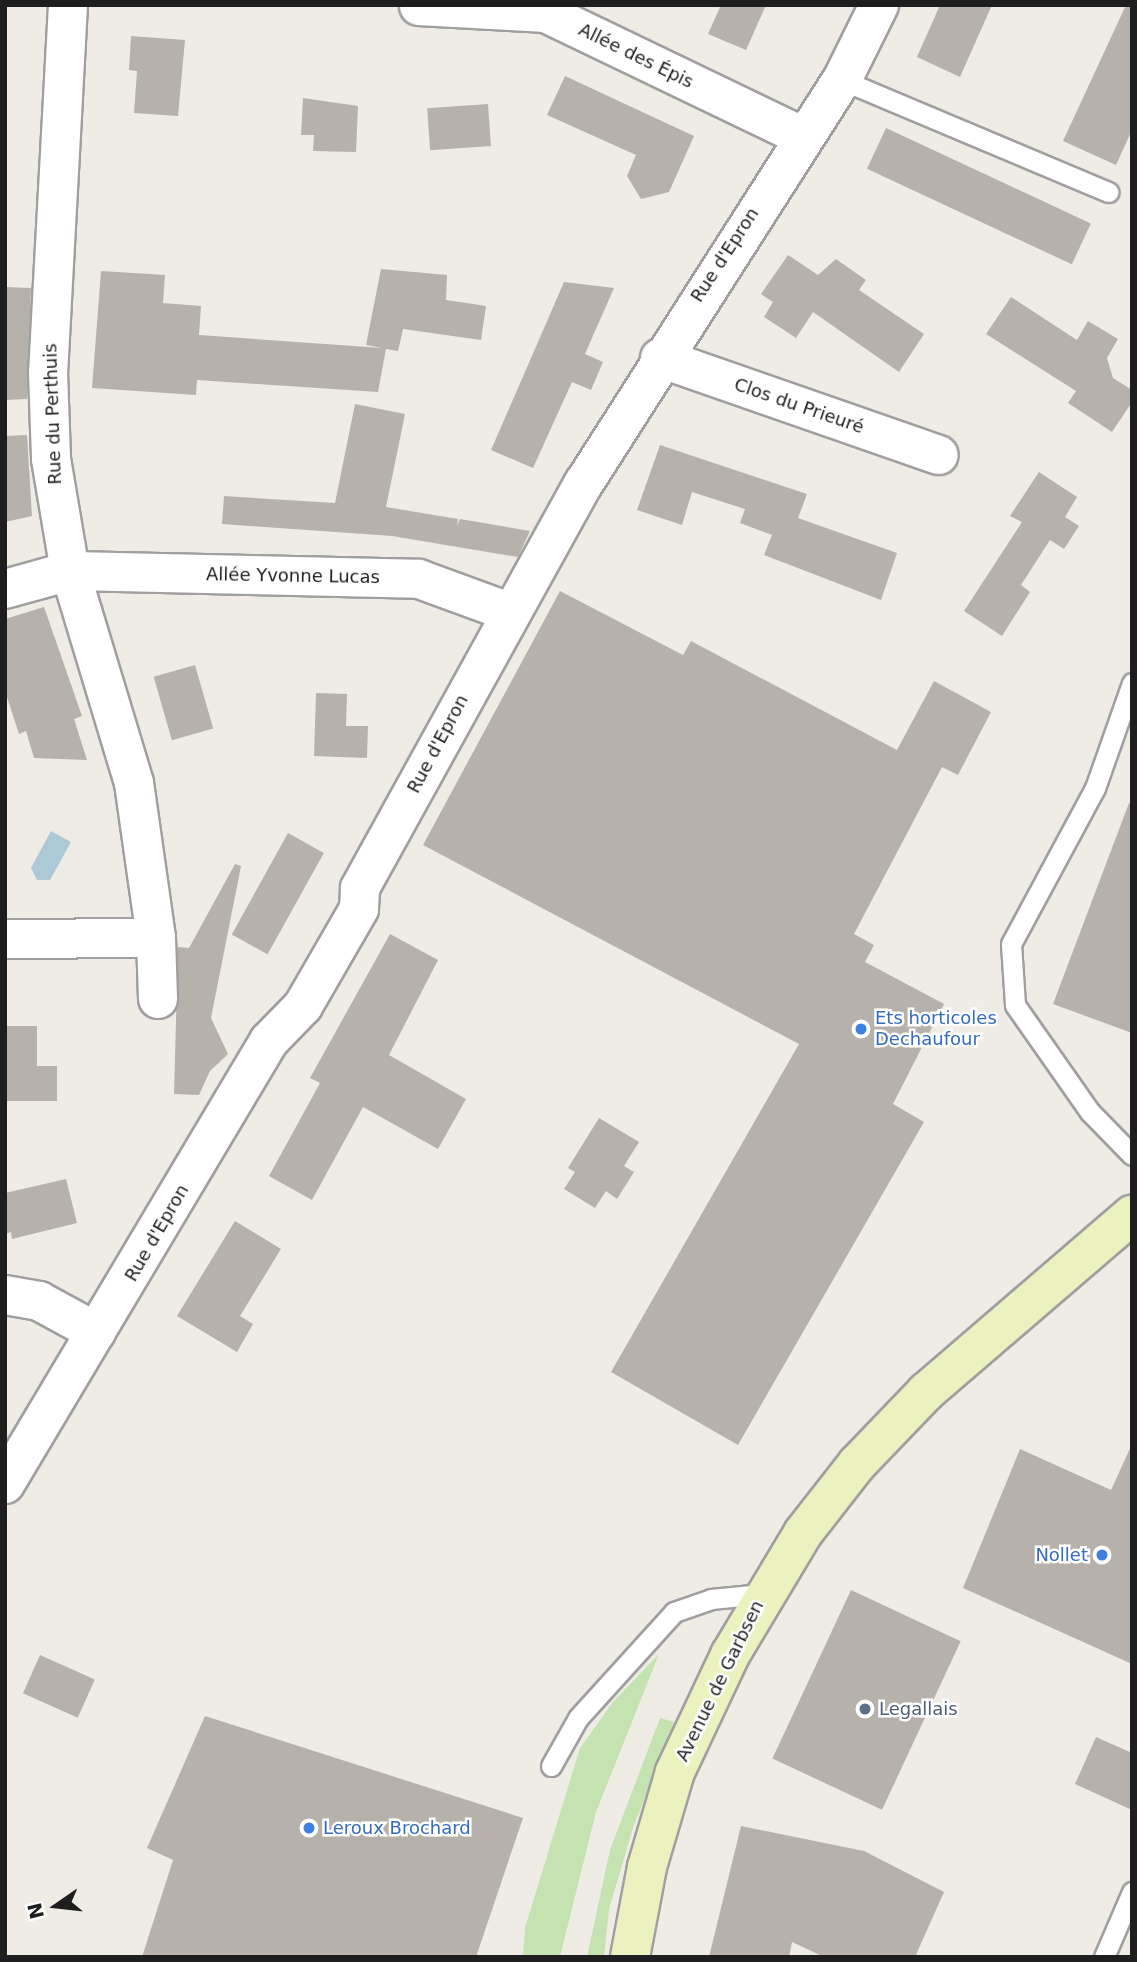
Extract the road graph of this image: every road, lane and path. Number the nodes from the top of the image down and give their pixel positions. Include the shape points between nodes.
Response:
1 (68, 5) edge
2 (879, 5) edge
3 (419, 6) edge
4 (842, 80) junction
5 (802, 136) junction
6 (1108, 192) dead end
7 (660, 358) junction
8 (939, 455) dead end
9 (70, 571) junction
10 (5, 589) edge
11 (509, 612) junction
12 (1132, 683) edge
13 (156, 938) junction
14 (5, 939) edge
15 (158, 999) dead end
16 (1132, 1155) edge
17 (1132, 1215) edge
18 (5, 1294) edge
19 (96, 1332) junction
20 (5, 1484) edge
21 (762, 1594) junction
22 (551, 1766) dead end
23 (1132, 1892) edge
24 (630, 1957) edge
25 (1104, 1957) edge

1 - 9 street, Rue du Perthuis via 48,372 51,459
2 - 4 street, Rue d'Epron
3 - 5 street, Allée des Épis via 546,13
4 - 5 street, Rue d'Epron
4 - 6 lane
5 - 7 street, Rue d'Epron
7 - 8 street, Clos du Prieuré
7 - 11 street, Rue d'Epron
9 - 10 street, Allée Yvonne Lucas
9 - 11 street, Allée Yvonne Lucas via 419,579
9 - 13 street, Rue du Perthuis via 134,783
11 - 19 street, Rue d'Epron via 360,888 359,909 303,1006 269,1041
12 - 16 lane via 1095,788 1011,944 1015,1005 1090,1112
13 - 14 street
13 - 15 street, Rue du Perthuis
17 - 21 main road, Avenue de Garbsen via 926,1392 857,1464
18 - 19 street via 39,1301
19 - 20 street, Rue d'Epron
21 - 22 lane via 711,1599 674,1612 578,1718
21 - 24 main road, Avenue de Garbsen via 675,1772 647,1867
23 - 25 lane

